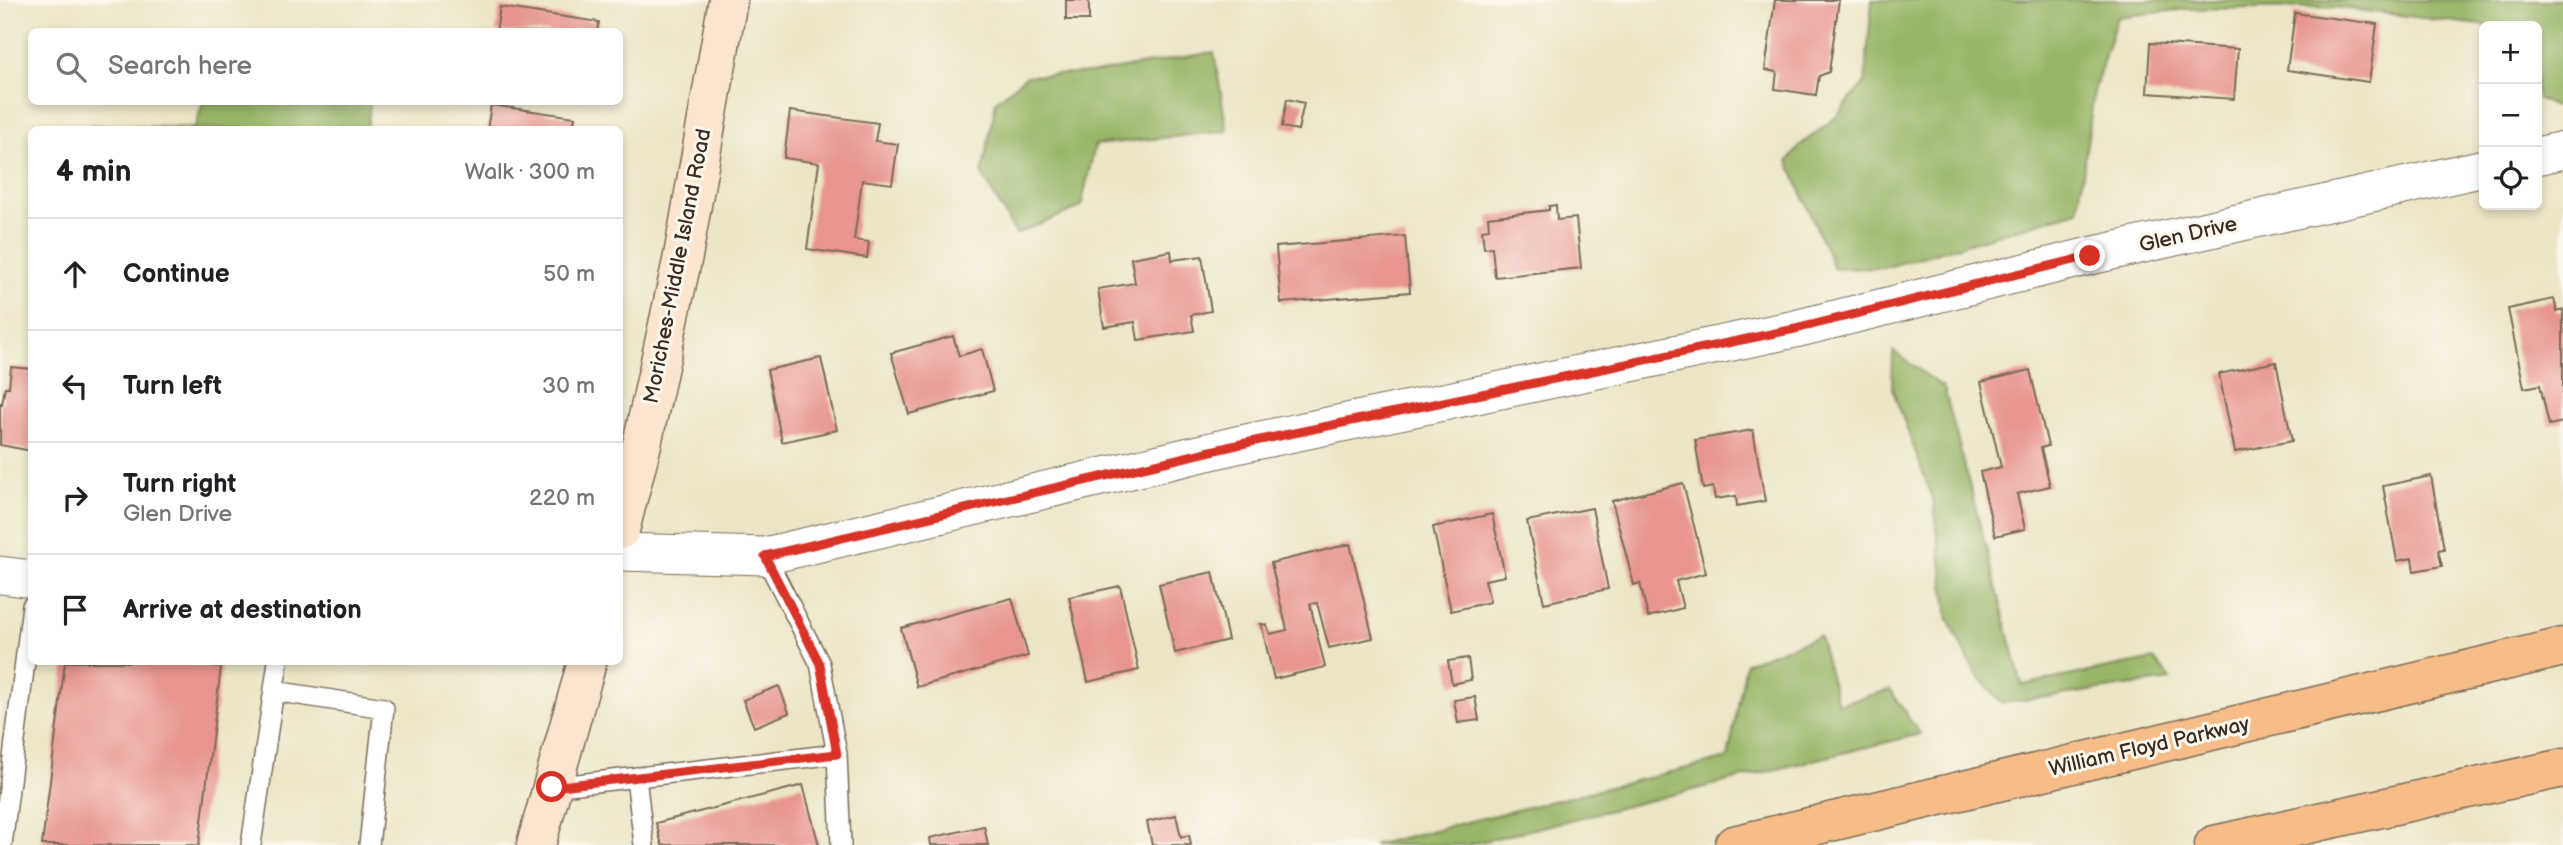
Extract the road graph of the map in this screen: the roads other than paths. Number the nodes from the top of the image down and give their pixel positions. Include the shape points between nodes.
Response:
1 (728, 0) edge
2 (2563, 150) edge
3 (2542, 155) edge
4 (2479, 169) edge
5 (623, 518) edge
6 (623, 552) edge
7 (765, 556) junction
8 (0, 575) edge
9 (28, 578) edge
10 (28, 638) edge
11 (2563, 647) edge
12 (278, 665) edge
13 (586, 665) edge
14 (274, 691) junction
15 (837, 754) junction
16 (2563, 768) edge
17 (636, 777) junction
18 (552, 787) junction
19 (2, 845) edge
20 (251, 845) edge
21 (369, 845) edge
22 (536, 845) edge
23 (644, 845) edge
24 (841, 845) edge
25 (1734, 845) edge
26 (2214, 845) edge

1 - 5 main road, Moriches-Middle Island Road via 682,256
2 - 3 street
4 - 7 street, Glen Drive via 2090,256 1795,329 1241,444
6 - 7 street, Glen Drive
7 - 15 lane via 820,664
8 - 9 street
10 - 19 lane
11 - 25 highway, William Floyd Parkway
12 - 14 lane
13 - 18 main road
14 - 20 lane
14 - 21 lane via 384,708
15 - 17 lane
15 - 24 lane
16 - 26 highway
17 - 18 lane
17 - 23 lane
18 - 22 main road

